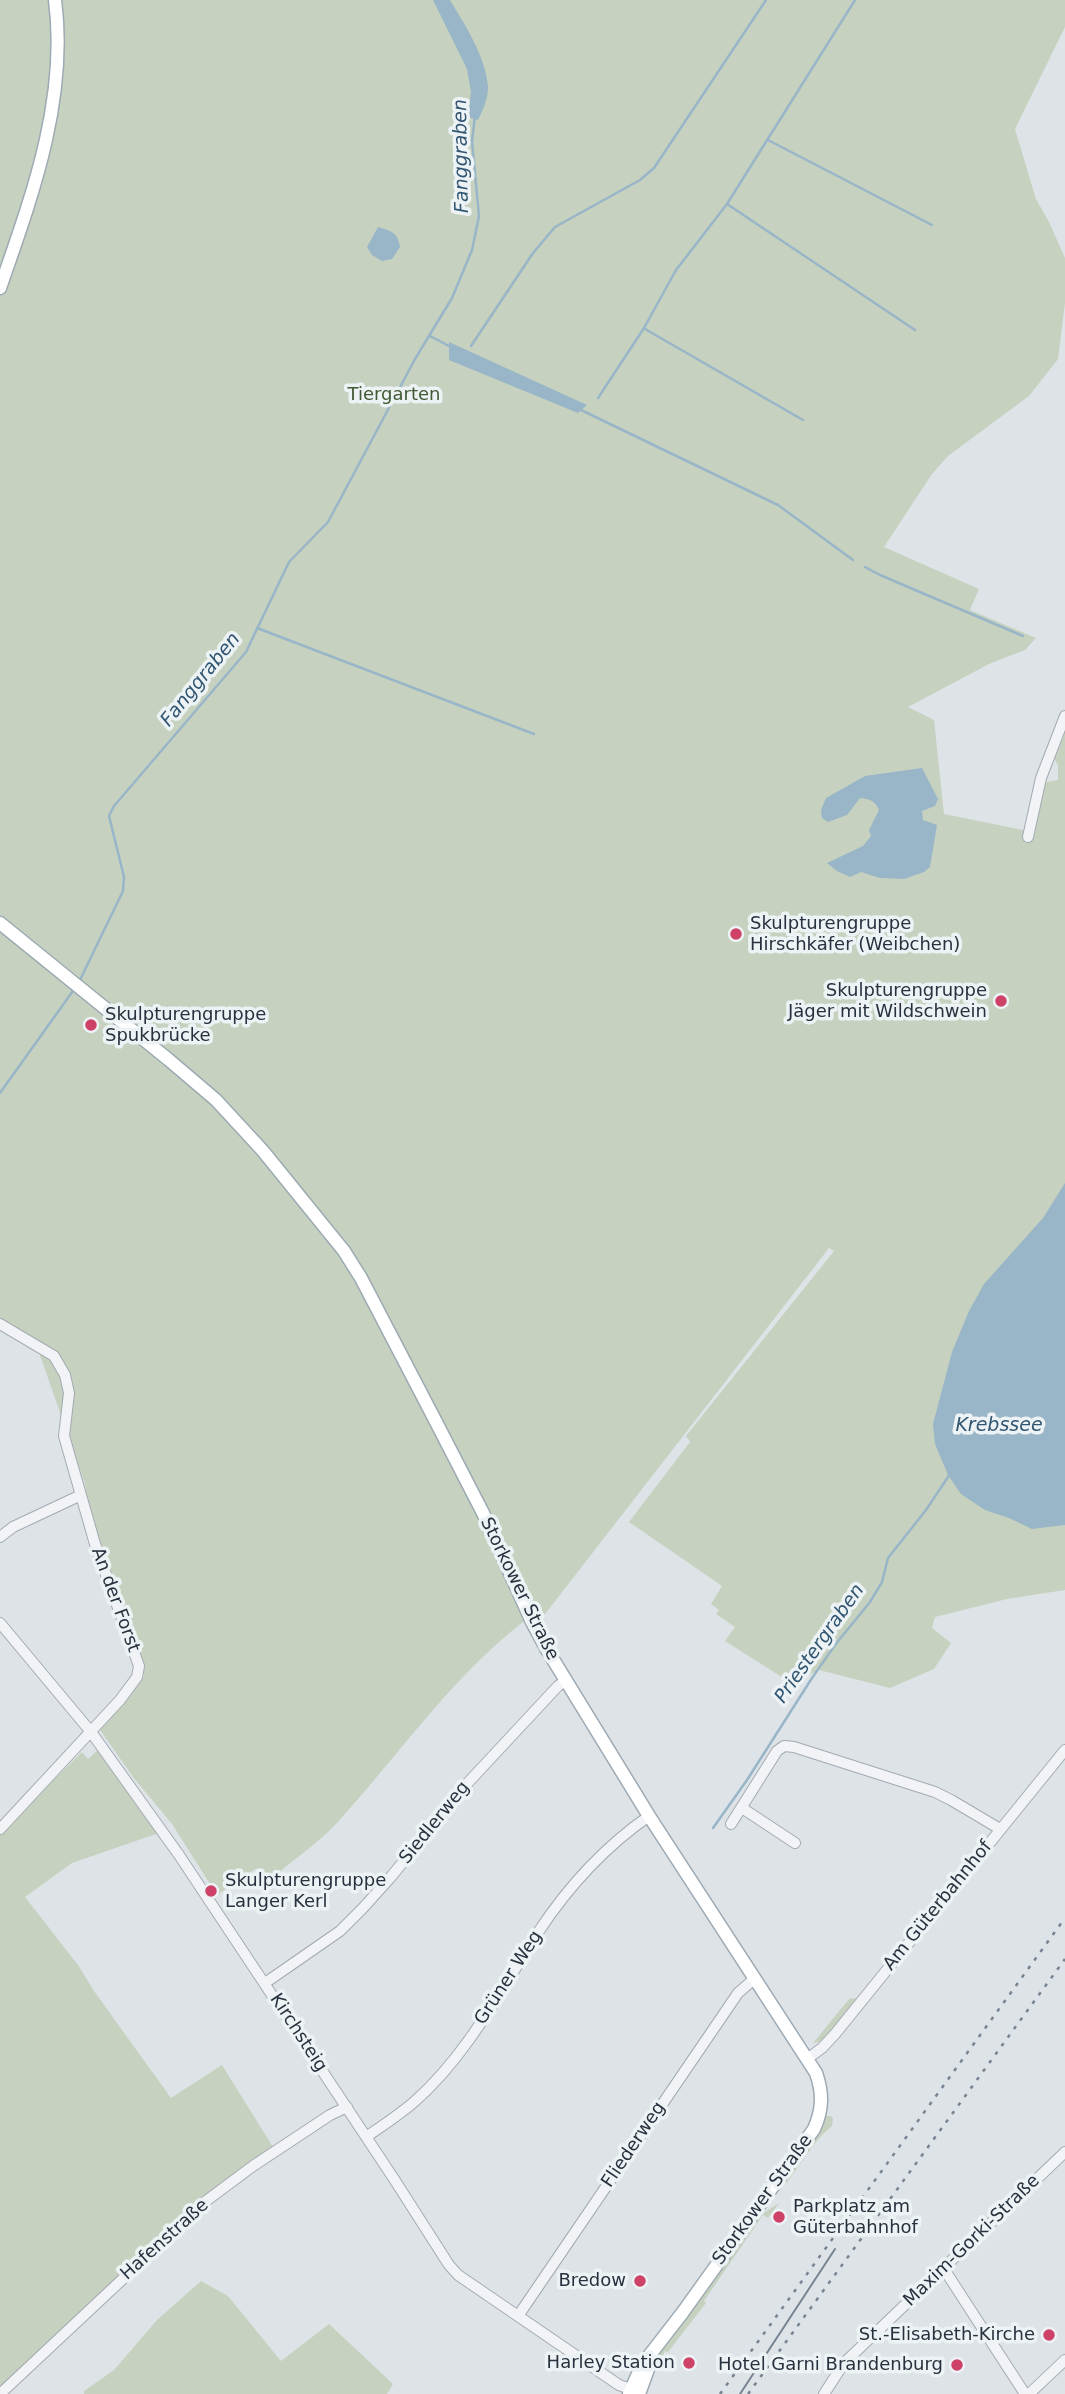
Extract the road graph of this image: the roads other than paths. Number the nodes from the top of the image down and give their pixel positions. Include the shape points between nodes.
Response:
1 (55, 0) edge
2 (0, 288) edge
3 (1065, 716) edge
4 (1028, 837) dead end
5 (0, 923) edge
6 (0, 1324) edge
7 (81, 1495) junction
8 (0, 1536) edge
9 (0, 1623) edge
10 (565, 1681) junction
11 (92, 1732) junction
12 (1065, 1749) edge
13 (742, 1808) junction
14 (649, 1816) junction
15 (731, 1824) dead end
16 (0, 1829) edge
17 (1000, 1829) junction
18 (795, 1843) dead end
19 (754, 1979) junction
20 (265, 1983) junction
21 (807, 2059) junction
22 (347, 2107) junction
23 (366, 2137) junction
24 (1065, 2152) edge
25 (944, 2269) junction
26 (517, 2316) junction
27 (1065, 2361) edge
28 (634, 2392) edge
29 (0, 2394) edge
30 (824, 2394) edge
31 (1027, 2394) edge

1 - 2 main road via 56,95 43,153
3 - 4 street via 1041,778
5 - 10 main road, Storkower Straße via 216,1100 344,1251 429,1408 534,1627
6 - 7 street, An der Forst via 54,1356 65,1374 69,1393 64,1436
7 - 8 street
7 - 11 street, An der Forst via 139,1666 136,1677
9 - 11 street, Kirchsteig
10 - 14 main road, Storkower Straße
10 - 20 street, Siedlerweg via 463,1787 390,1878 340,1931
11 - 16 street
11 - 20 street, Kirchsteig
12 - 17 street, Am Güterbahnhof
13 - 15 street
13 - 17 street via 784,1746 935,1793
13 - 18 street
14 - 19 main road, Storkower Straße
14 - 23 street, Grüner Weg via 569,1891 501,1993 428,2089
17 - 21 street, Am Güterbahnhof via 835,2034
19 - 21 main road, Storkower Straße
19 - 26 street, Fliederweg via 738,1993
20 - 22 street, Kirchsteig
21 - 28 main road, Storkower Straße via 821,2087 814,2129 642,2365
22 - 23 street, Kirchsteig
22 - 29 street, Hafenstraße via 206,2201
23 - 26 street, Kirchsteig via 449,2265
24 - 25 street, Maxim-Gorki-Straße
25 - 30 street, Maxim-Gorki-Straße via 844,2363
25 - 31 street
26 - 28 street, Kirchsteig
27 - 31 street

